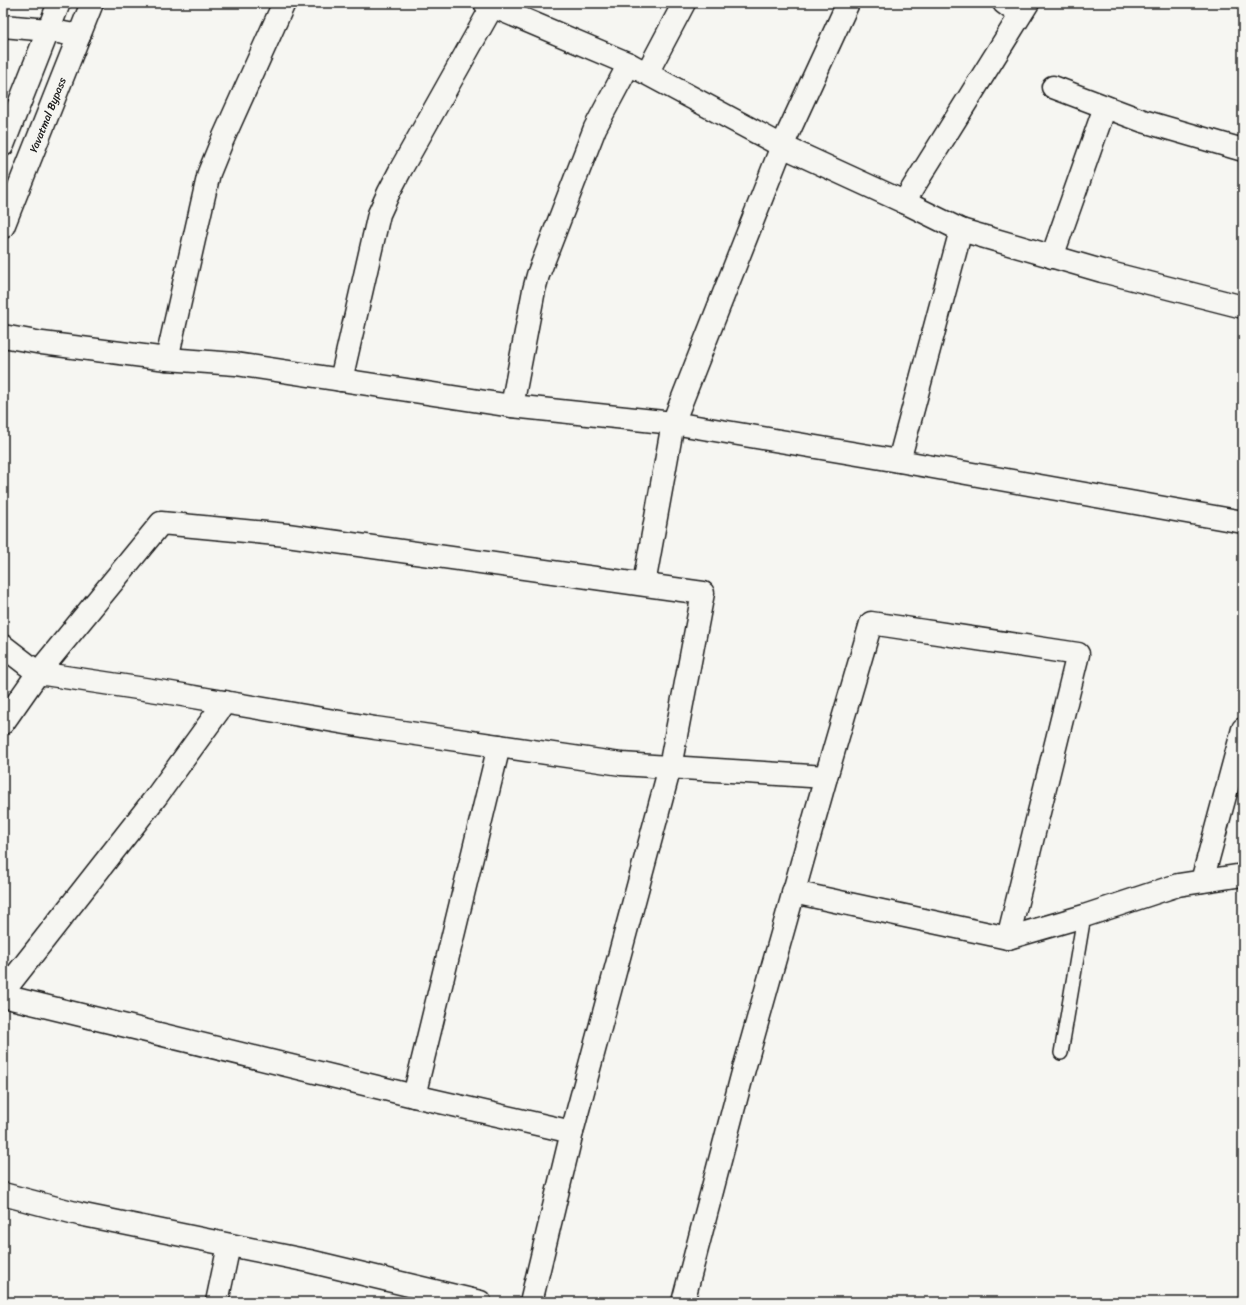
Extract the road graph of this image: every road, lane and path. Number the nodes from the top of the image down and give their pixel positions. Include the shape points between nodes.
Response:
1 (59, 3) edge
2 (92, 3) edge
3 (284, 3) edge
4 (684, 3) edge
5 (848, 3) edge
6 (489, 5) edge
7 (1018, 7) edge
8 (3, 26) edge
9 (48, 30) junction
10 (79, 36) junction
11 (638, 69) junction
12 (1052, 86) dead end
13 (1105, 107) junction
14 (3, 145) edge
15 (782, 146) junction
16 (1243, 150) edge
17 (904, 202) junction
18 (3, 227) edge
19 (961, 230) junction
20 (1052, 257) junction
21 (1243, 307) edge
22 (3, 336) edge
23 (167, 359) junction
24 (341, 380) junction
25 (512, 406) junction
26 (673, 423) junction
27 (898, 461) junction
28 (1243, 522) edge
29 (644, 584) junction
30 (3, 646) edge
31 (38, 674) junction
32 (225, 702) junction
33 (3, 722) edge
34 (1243, 729) edge
35 (499, 746) junction
36 (670, 767) junction
37 (826, 777) junction
38 (1243, 875) edge
39 (1202, 881) junction
40 (793, 892) junction
41 (1084, 916) junction
42 (1008, 938) junction
43 (3, 992) edge
44 (3, 996) edge
45 (1061, 1054) dead end
46 (414, 1096) junction
47 (572, 1132) junction
48 (3, 1194) edge
49 (229, 1245) junction
50 (217, 1302) edge
51 (480, 1302) edge
52 (531, 1302) edge
53 (683, 1302) edge

1 - 9 street
2 - 10 street, Yavatmal Bypass
3 - 23 street via 209,173
4 - 11 street
5 - 15 street
6 - 11 street
6 - 24 street via 389,192 380,214
7 - 17 street
8 - 9 street
9 - 10 street
9 - 14 street
10 - 18 street, Yavatmal Bypass
11 - 15 street
11 - 25 street via 595,128 538,275
12 - 13 street
13 - 16 street via 1142,121
13 - 20 street
15 - 17 street
15 - 26 street
17 - 19 street
19 - 20 street
19 - 27 street
20 - 21 street
22 - 23 street
23 - 24 street via 236,364
24 - 25 street
25 - 26 street
26 - 27 street
26 - 29 street
27 - 28 street
29 - 31 street via 287,535 161,523
29 - 36 street via 703,593
30 - 31 street
31 - 32 street
31 - 33 street
32 - 35 street
32 - 43 street via 156,797
34 - 39 street
35 - 36 street via 621,764
35 - 46 street
36 - 37 street
36 - 47 street
37 - 40 street
37 - 42 street via 871,623 1078,654
38 - 39 street
39 - 41 street via 1178,885
40 - 42 street
40 - 53 street
41 - 42 street
41 - 45 lane
44 - 46 street
46 - 47 street
47 - 52 street
48 - 49 street via 79,1214
49 - 50 street
49 - 51 street via 309,1261

